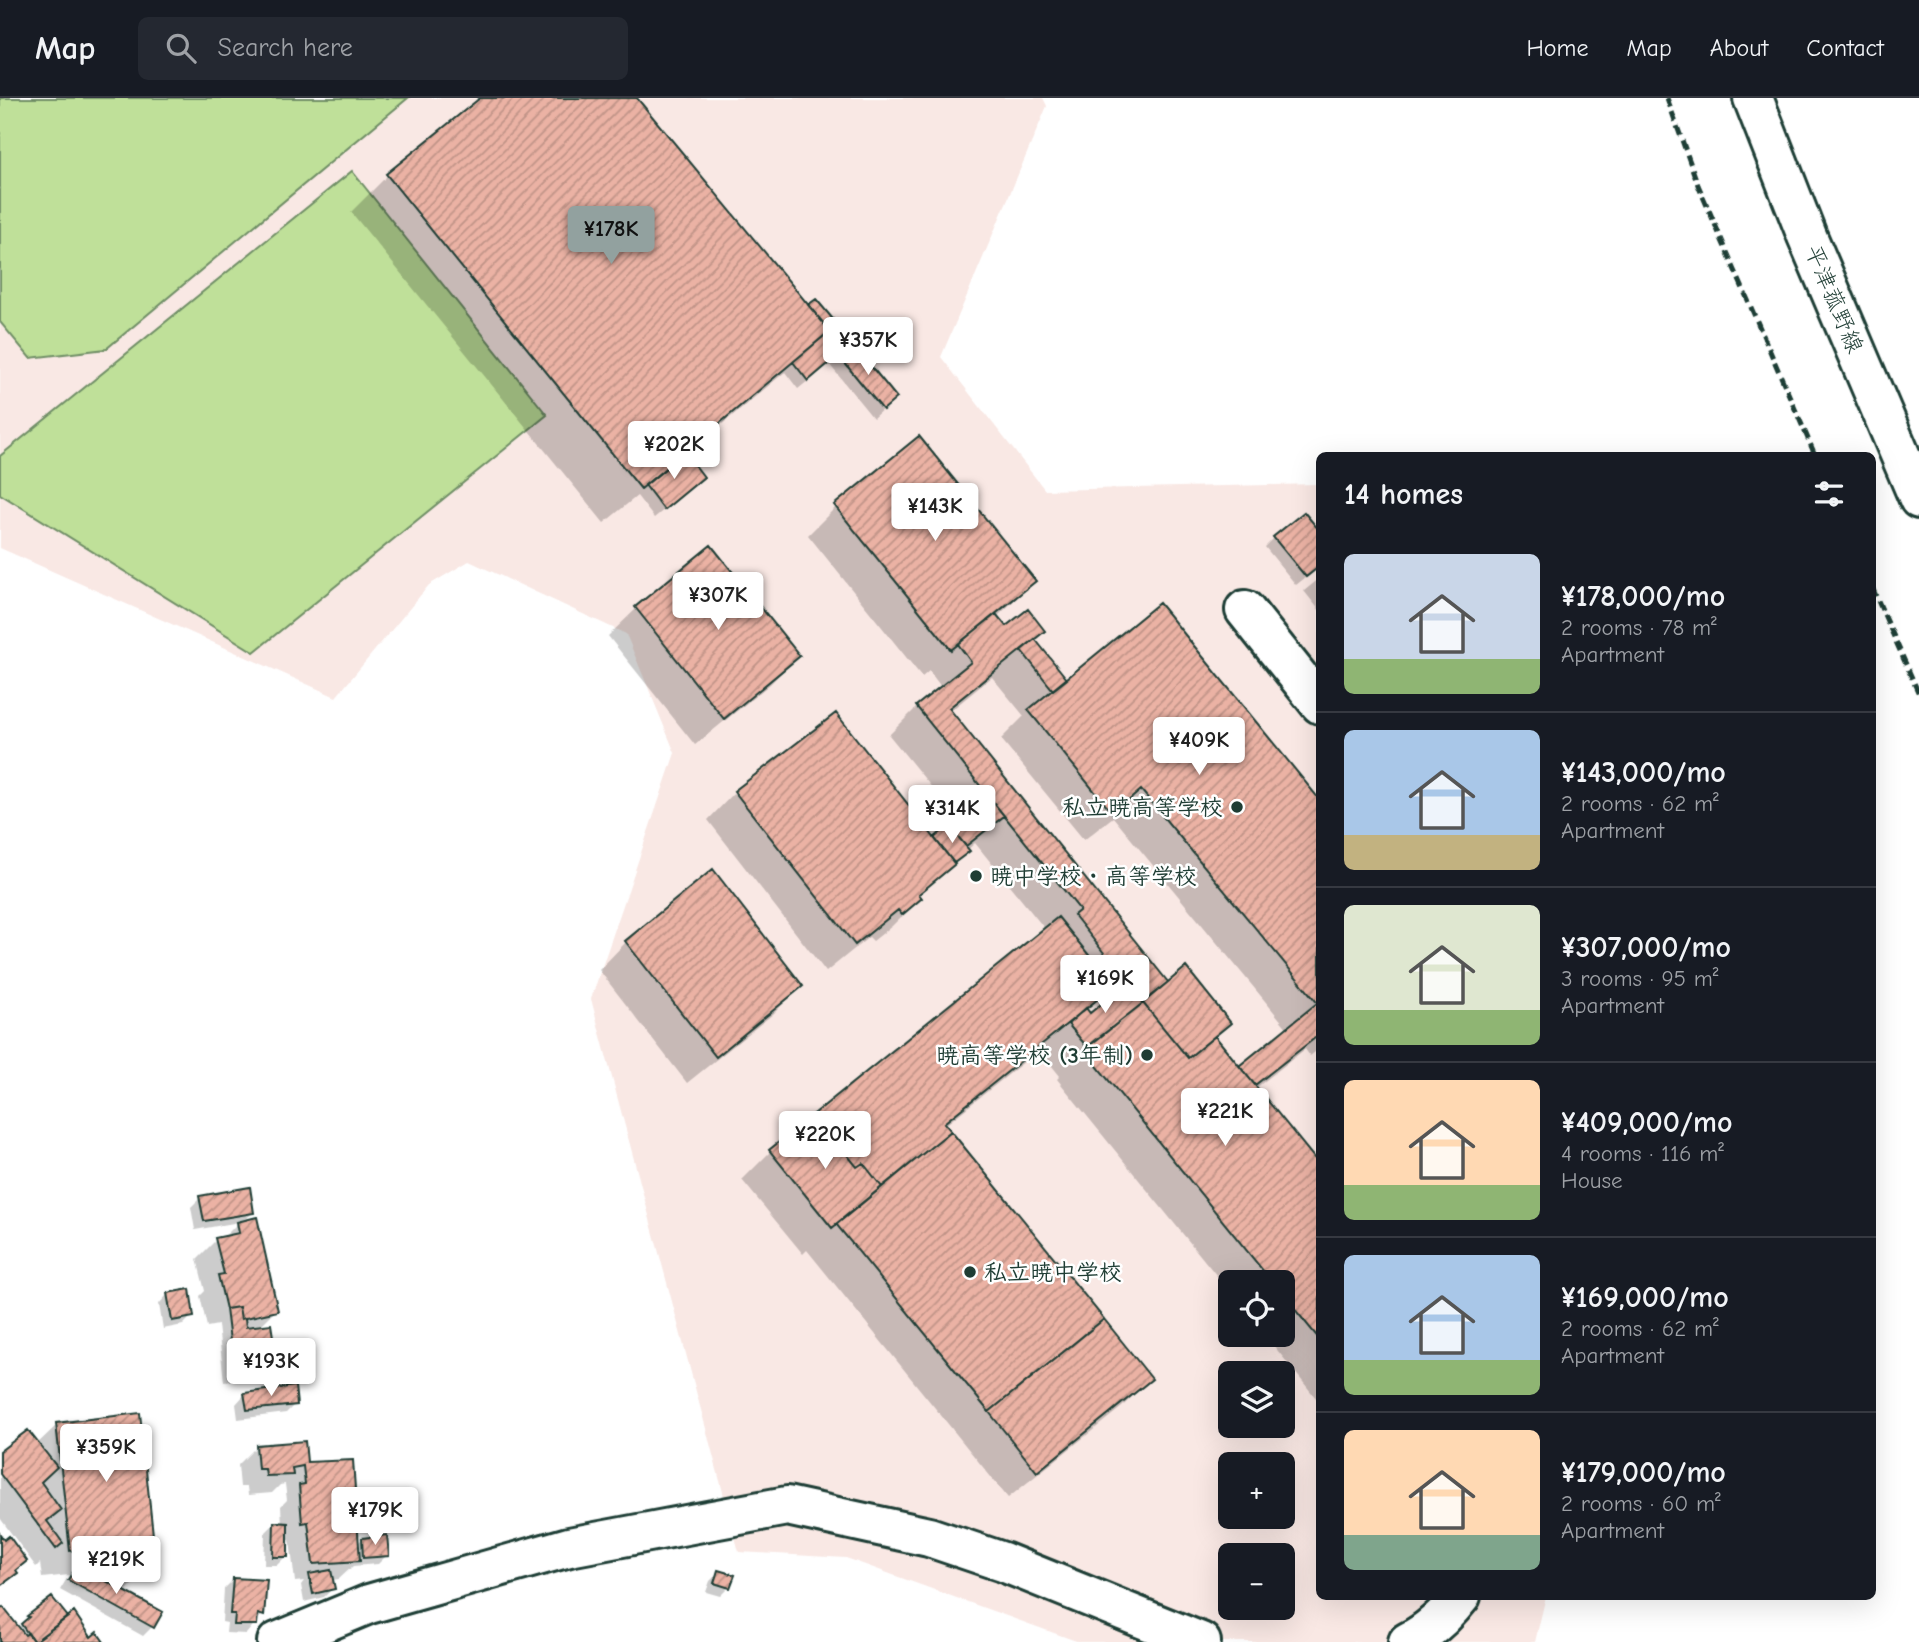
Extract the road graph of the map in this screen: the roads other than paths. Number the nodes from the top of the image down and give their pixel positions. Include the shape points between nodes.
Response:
1 (1753, 98) edge
2 (1919, 499) edge
3 (1245, 610) dead end
4 (1316, 699) edge
5 (1458, 1600) edge
6 (277, 1642) edge
7 (1201, 1642) edge
8 (1408, 1642) edge

1 - 2 main road, 平津菰野線
3 - 4 main road
5 - 8 main road
6 - 7 main road via 369,1604 569,1547 788,1506 929,1537

